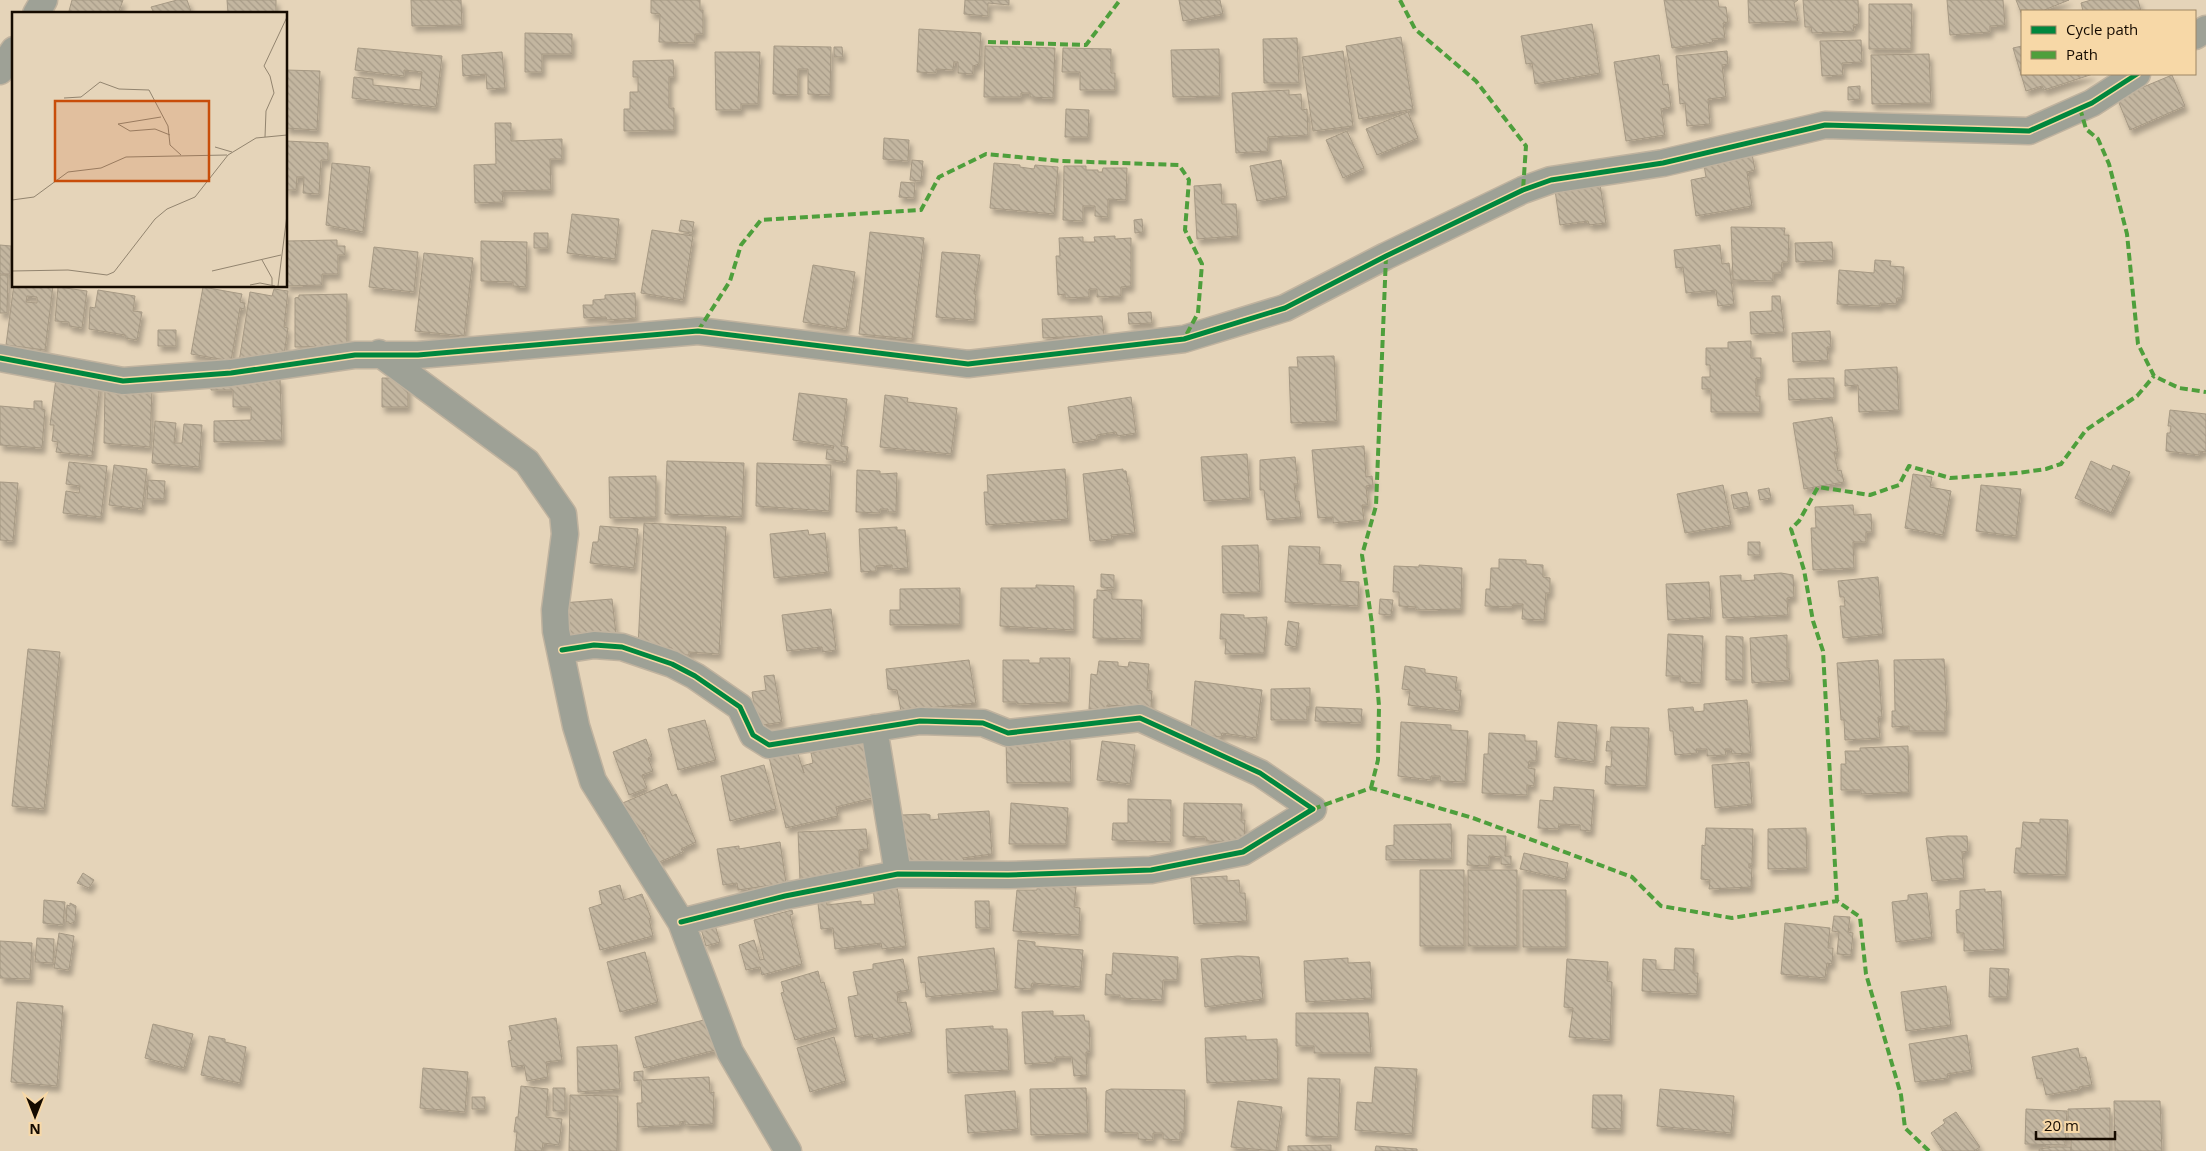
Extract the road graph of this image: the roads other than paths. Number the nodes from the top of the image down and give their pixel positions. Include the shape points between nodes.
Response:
1 (44, 0) edge
2 (37, 12) edge
3 (12, 53) edge
4 (0, 71) edge
5 (2135, 75) edge
6 (379, 353) junction
7 (0, 358) edge
8 (562, 650) junction
9 (874, 728) junction
10 (898, 874) junction
11 (681, 922) junction
12 (788, 1151) edge

1 - 2 street
3 - 4 street
5 - 6 street via 2092,103 2029,131 1825,125 1662,163 1551,180 1386,256 1285,308 1184,339 968,364 698,331 418,355
6 - 7 street via 231,373 123,382
6 - 8 street via 527,462 563,514 565,534 554,610
8 - 9 street via 594,644 622,647 672,664 740,706 753,734 769,746
8 - 11 street via 576,726 594,781
9 - 10 street
9 - 10 street via 920,721 983,723 1008,733 1140,718 1260,772 1313,809 1244,852 1151,870 1008,875
10 - 11 street via 785,896
11 - 12 street via 730,1052

